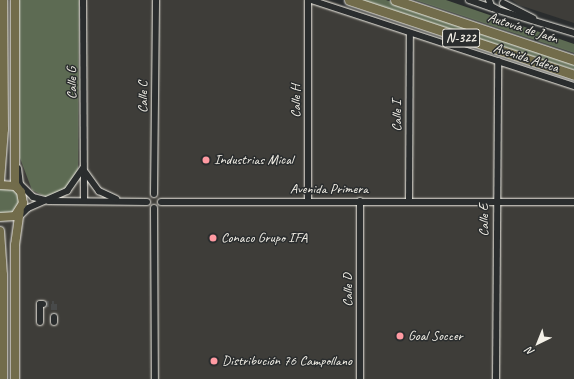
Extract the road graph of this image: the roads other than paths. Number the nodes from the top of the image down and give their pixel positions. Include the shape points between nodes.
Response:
1 (3, 0) edge
2 (15, 0) edge
3 (83, 0) edge
4 (156, 0) edge
5 (309, 0) edge
6 (349, 0) edge
7 (395, 0) edge
8 (469, 0) edge
9 (489, 0) edge
10 (503, 1) edge
11 (493, 8) junction
12 (551, 26) junction
13 (410, 32) junction
14 (574, 33) edge
15 (574, 60) edge
16 (498, 61) junction
17 (574, 75) edge
18 (574, 86) edge
19 (4, 129) junction
20 (0, 161) edge
21 (84, 167) junction
22 (0, 181) edge
23 (0, 185) edge
24 (23, 192) junction
25 (154, 194) junction
26 (49, 201) junction
27 (84, 201) junction
28 (127, 201) junction
29 (308, 201) junction
30 (360, 201) junction
31 (409, 201) junction
32 (147, 202) junction
33 (161, 202) junction
34 (496, 202) junction
35 (574, 202) edge
36 (154, 208) junction
37 (23, 210) junction
38 (0, 217) edge
39 (0, 231) edge
40 (43, 304) dead end
41 (40, 322) dead end
42 (3, 379) edge
43 (15, 379) edge
44 (155, 379) edge
45 (360, 379) edge
46 (496, 379) edge

1 - 19 main road
2 - 24 main road via 15,184
3 - 21 street, Calle G
4 - 25 street, Calle C
5 - 13 street, Avenida Adeca
5 - 29 street, Calle H
6 - 17 highway, Autovía de Jaén / N-322
7 - 15 highway, Autovía de Jaén / N-322
8 - 11 street
9 - 11 street
10 - 11 street via 499,8
10 - 12 street
11 - 12 street
12 - 14 street
13 - 16 street, Avenida Adeca
13 - 31 street, Calle I
16 - 18 street, Avenida Adeca
16 - 34 street, Calle E
19 - 20 street
19 - 22 main road
21 - 26 street, Calle G via 71,188
21 - 27 street, Calle G
21 - 28 street via 92,184 99,191 111,198
23 - 24 main road via 9,184
24 - 26 street
24 - 37 main road
25 - 32 street via 148,197
25 - 33 street
26 - 27 street
26 - 37 street
27 - 28 street
28 - 32 street
29 - 30 street, Avenida Primera
29 - 33 street, Avenida Primera
30 - 31 street, Avenida Primera
30 - 45 street, Calle D
31 - 34 street, Avenida Primera
32 - 36 street
33 - 36 street
34 - 35 street, Avenida Primera
34 - 46 street, Calle E
36 - 44 street
37 - 38 main road via 12,217
37 - 43 main road via 17,223 15,249
39 - 42 main road via 3,275
40 - 41 street via 40,304

